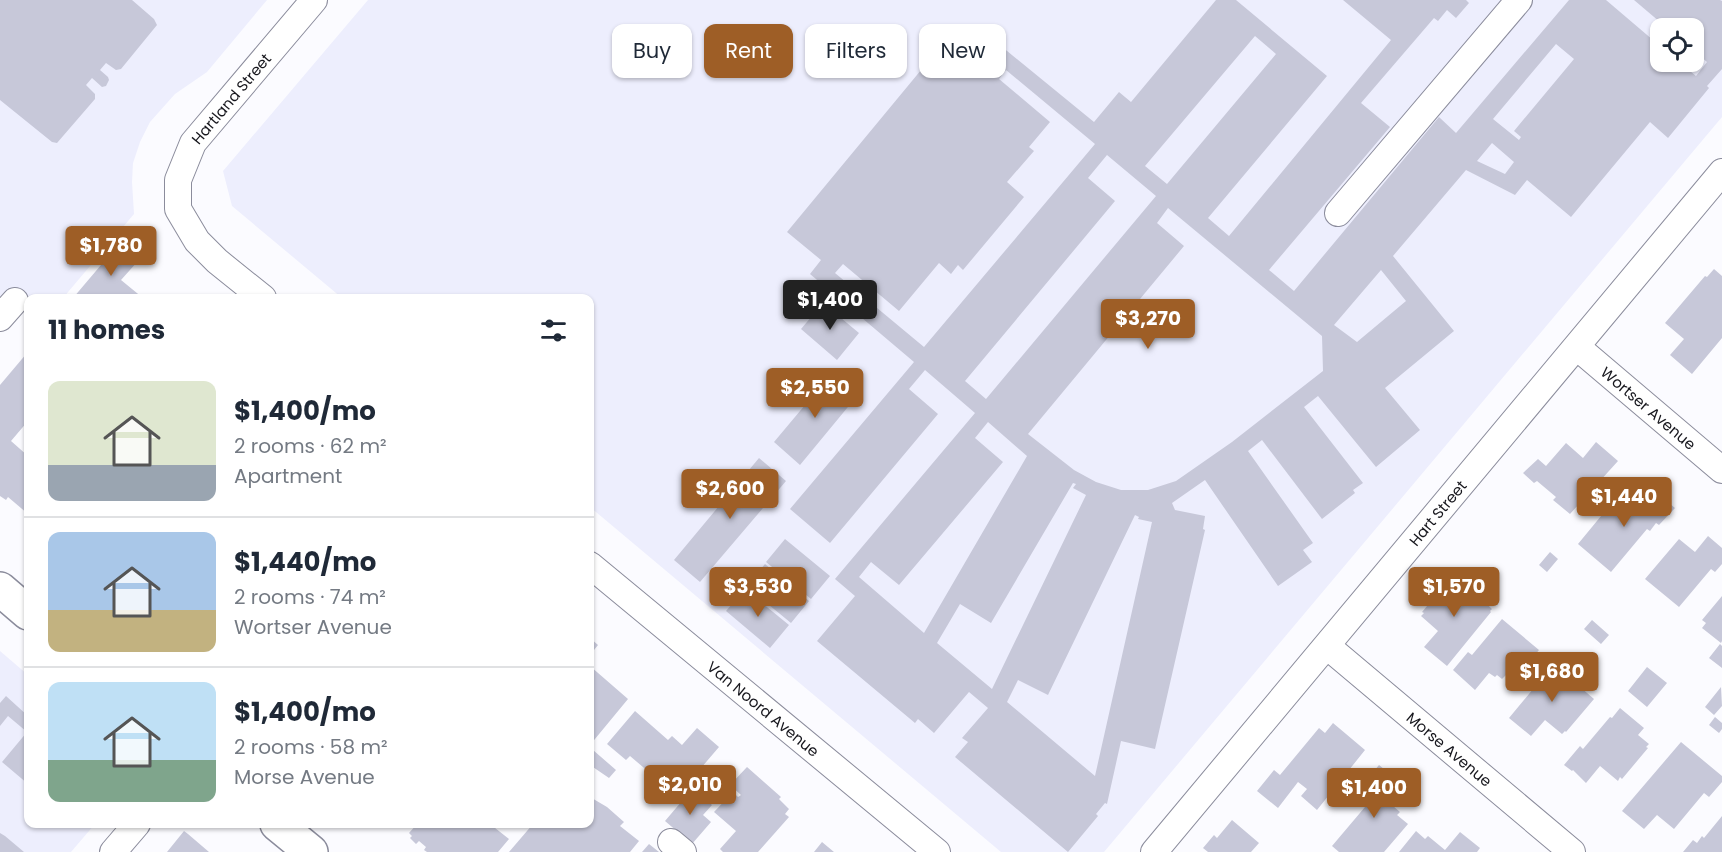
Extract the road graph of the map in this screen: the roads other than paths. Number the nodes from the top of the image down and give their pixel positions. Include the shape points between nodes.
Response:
1 (314, 0) edge
2 (1519, 0) edge
3 (1722, 172) edge
4 (1338, 213) dead end
5 (258, 294) edge
6 (1577, 347) junction
7 (1722, 470) edge
8 (594, 568) edge
9 (0, 589) edge
10 (24, 610) edge
11 (1327, 646) junction
12 (134, 828) edge
13 (282, 828) edge
14 (113, 852) edge
15 (311, 852) edge
16 (938, 852) edge
17 (1154, 852) edge
18 (1572, 852) edge

1 - 5 street, Hartland Street via 193,143 178,180 178,209 197,241
2 - 4 street
3 - 6 street, Hart Street
6 - 7 street, Wortser Avenue
6 - 11 street, Hart Street
8 - 16 street, Van Noord Avenue
9 - 10 main road
11 - 17 street, Hart Street
11 - 18 street, Morse Avenue
12 - 14 street
13 - 15 main road

